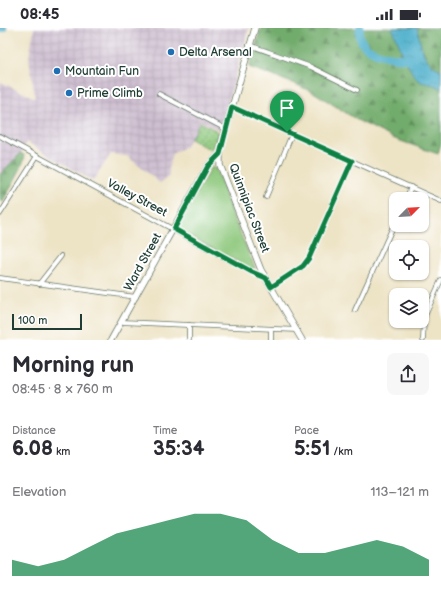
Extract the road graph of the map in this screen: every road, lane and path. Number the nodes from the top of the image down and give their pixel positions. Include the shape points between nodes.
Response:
1 (254, 29) edge
2 (249, 45) junction
3 (357, 90) dead end
4 (159, 94) dead end
5 (232, 107) junction
6 (226, 129) junction
7 (292, 134) junction
8 (0, 136) edge
9 (220, 154) junction
10 (37, 156) junction
11 (352, 161) junction
12 (411, 187) junction
13 (409, 192) edge
14 (266, 197) dead end
15 (441, 201) edge
16 (0, 214) edge
17 (174, 229) junction
18 (391, 232) edge
19 (61, 256) dead end
20 (0, 278) edge
21 (266, 278) junction
22 (441, 280) edge
23 (39, 284) junction
24 (271, 287) junction
25 (136, 297) junction
26 (355, 310) dead end
27 (122, 322) junction
28 (189, 325) junction
29 (271, 329) junction
30 (296, 330) junction
31 (112, 340) edge
32 (189, 340) edge
33 (271, 340) edge
34 (302, 340) edge
35 (422, 340) edge

1 - 2 main road, Quinnipiac Street
2 - 3 street via 312,68
2 - 5 main road, Quinnipiac Street
4 - 6 street
5 - 6 main road, Quinnipiac Street
5 - 7 street
6 - 9 main road, Quinnipiac Street
7 - 11 street
7 - 14 street
8 - 10 street, Valley Street
9 - 17 main road, Ward Street via 208,166
9 - 21 main road, Quinnipiac Street via 221,169
10 - 16 street
10 - 17 street, Valley Street
11 - 12 street
11 - 24 street via 309,258 303,266
12 - 13 street
12 - 15 street
17 - 21 street, Valley Street
17 - 25 main road, Ward Street
18 - 26 street
19 - 23 street
20 - 23 street
21 - 24 main road, Quinnipiac Street
22 - 35 street via 424,318
23 - 25 street
24 - 30 main road, Quinnipiac Street
25 - 27 main road, Ward Street
27 - 28 street
27 - 31 main road, Ward Street
28 - 29 street
28 - 32 street
29 - 30 street
29 - 33 street
30 - 34 main road, Quinnipiac Street

